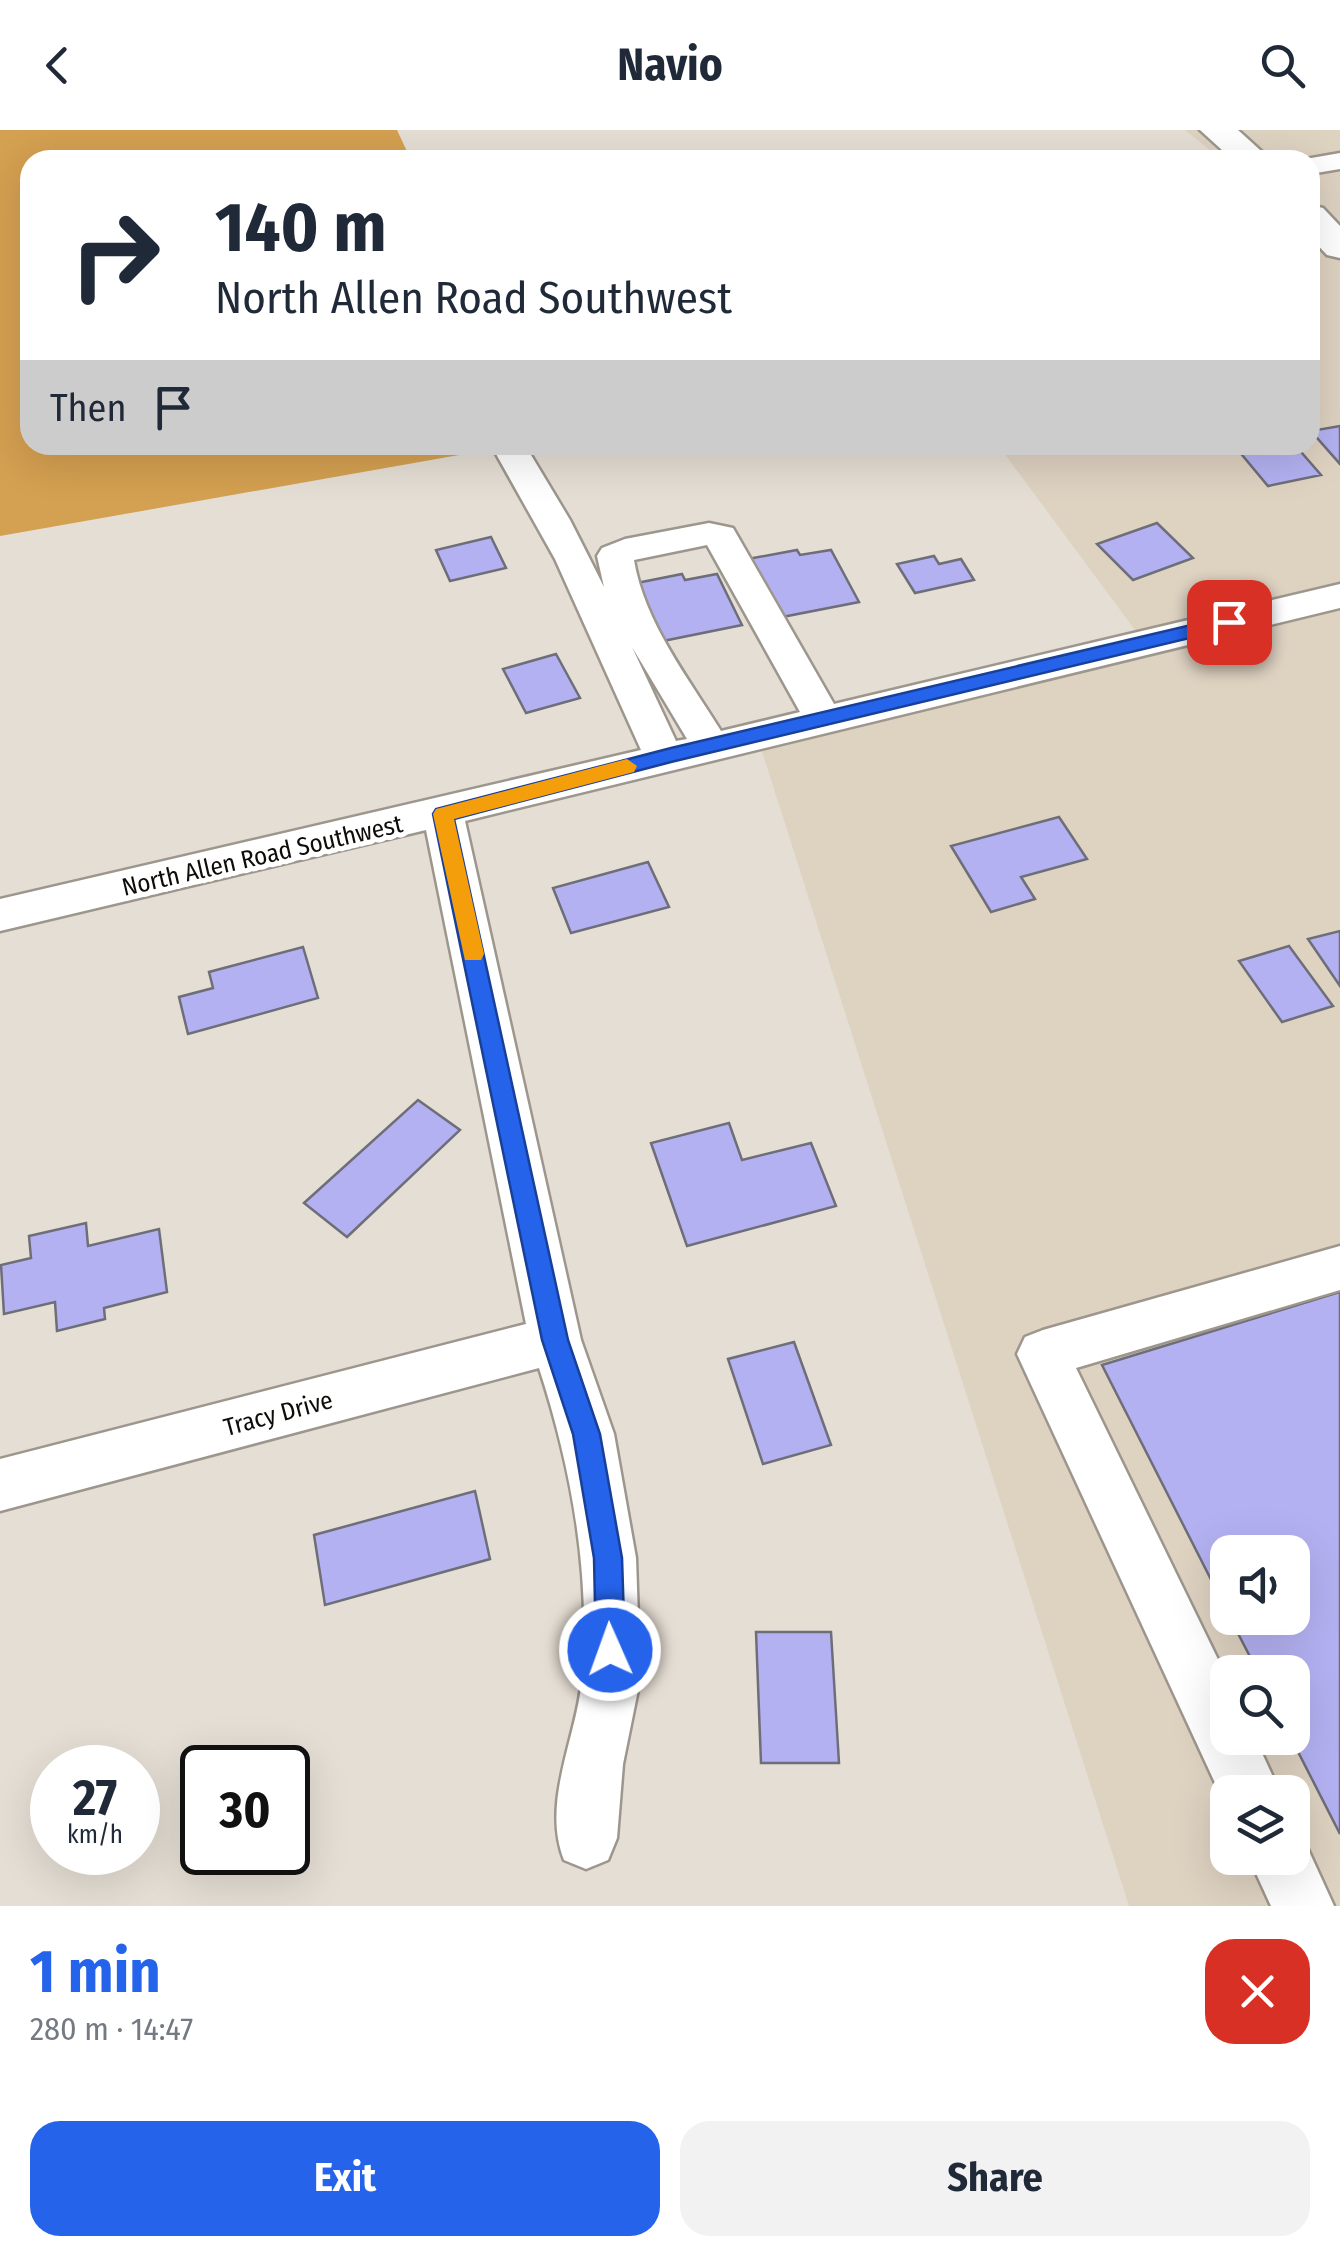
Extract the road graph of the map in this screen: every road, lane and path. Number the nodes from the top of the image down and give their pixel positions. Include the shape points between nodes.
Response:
1 (1217, 130) edge
2 (1242, 150) edge
3 (1320, 227) edge
4 (1340, 248) edge
5 (515, 455) edge
6 (1340, 596) edge
7 (823, 718) junction
8 (710, 745) junction
9 (664, 757) junction
10 (443, 814) junction
11 (0, 915) edge
12 (1340, 1268) edge
13 (555, 1340) junction
14 (0, 1486) edge
15 (1242, 1775) edge
16 (586, 1838) dead end
17 (1288, 1875) edge
18 (1303, 1906) edge

1 - 2 main road
3 - 4 main road
5 - 9 street via 592,594
6 - 7 street, North Allen Road Southwest
7 - 8 street, North Allen Road Southwest
7 - 8 street via 720,536 625,550 615,556 615,570
8 - 9 street, North Allen Road Southwest
9 - 10 street, North Allen Road Southwest
10 - 11 street, North Allen Road Southwest
10 - 13 street
12 - 15 street via 1042,1354
13 - 14 street, Tracy Drive
13 - 16 street via 586,1434 608,1558 611,1680
17 - 18 street

